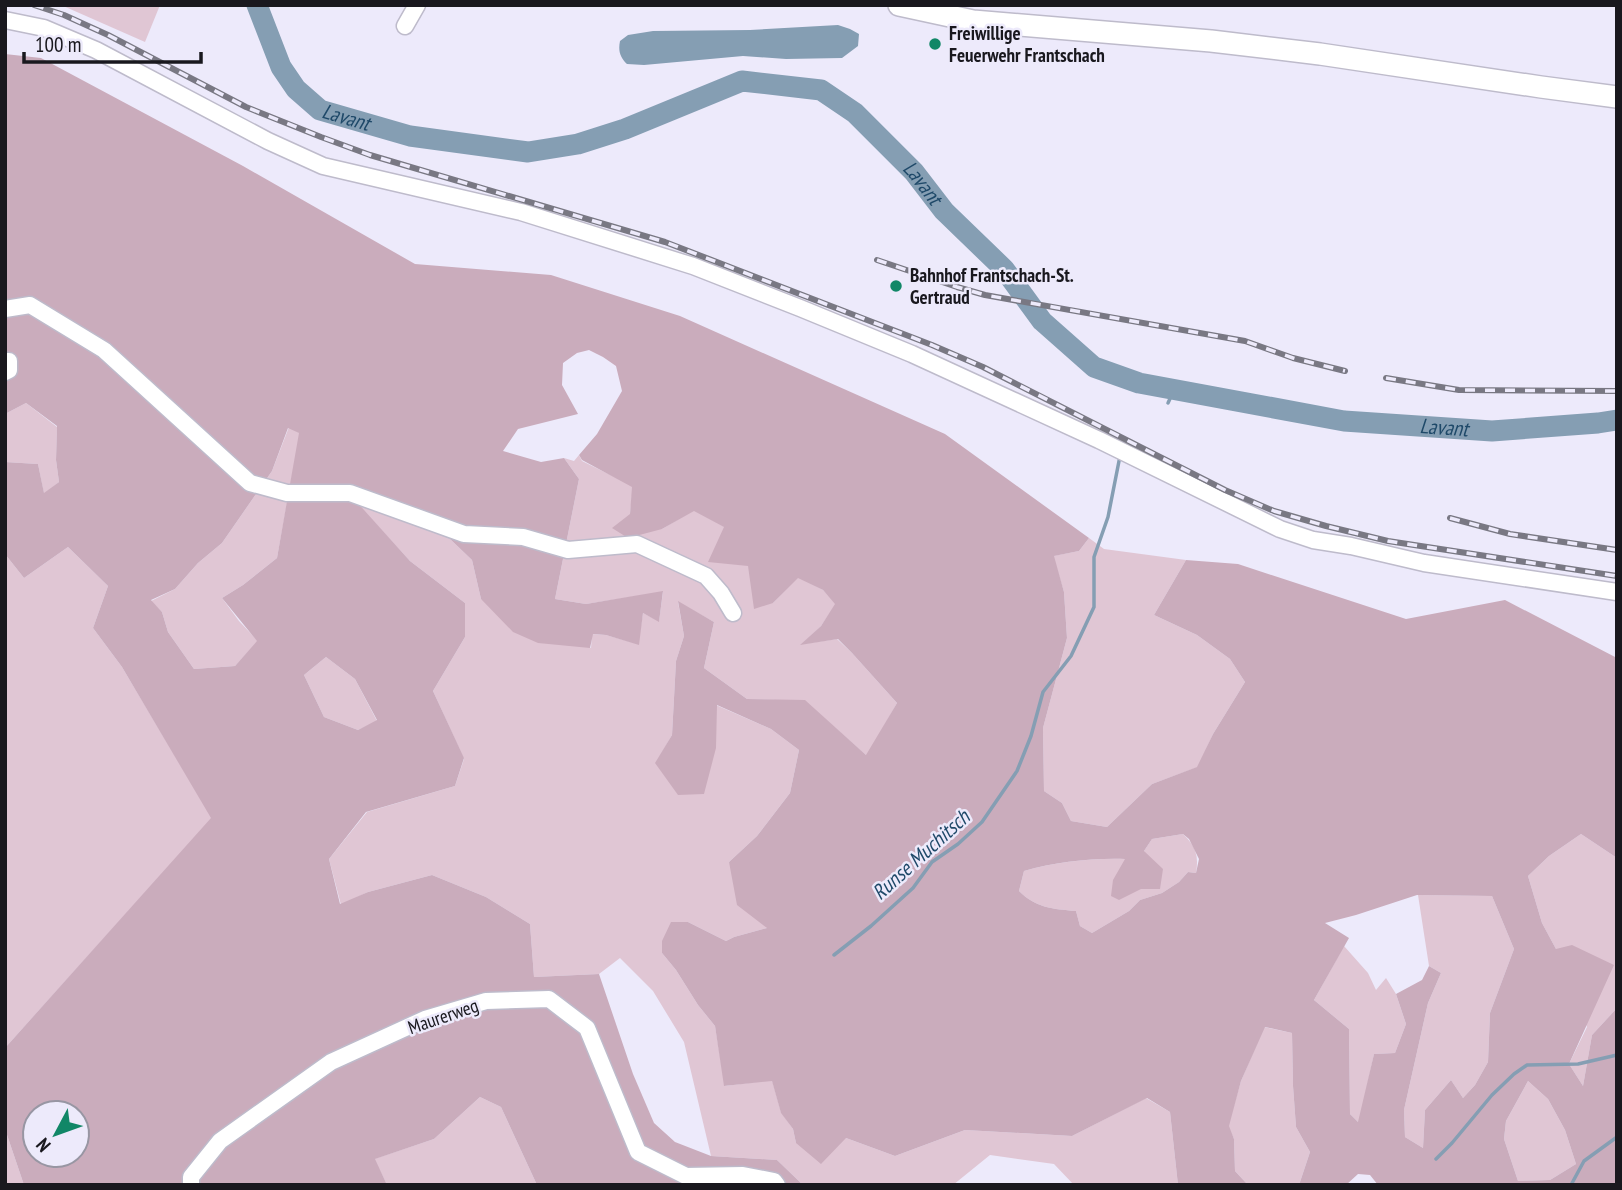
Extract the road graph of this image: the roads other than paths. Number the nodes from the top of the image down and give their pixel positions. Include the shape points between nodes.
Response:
1 (417, 5) edge
2 (899, 5) edge
3 (5, 20) edge
4 (405, 26) dead end
5 (1617, 97) edge
6 (5, 309) edge
7 (5, 361) edge
8 (5, 372) edge
9 (1617, 592) edge
10 (733, 612) dead end
11 (191, 1185) edge
12 (777, 1185) edge

1 - 4 street
2 - 5 main road via 983,22 1320,54
3 - 9 street via 44,28 96,50 323,166 521,212 693,266 800,308 1099,440 1280,529 1424,563
6 - 10 street via 30,305 104,350 250,483 287,493 350,493 464,534 523,537 568,550 637,544 706,576
7 - 8 street via 9,361 9,370
11 - 12 street, Maurerweg via 191,1177 220,1141 331,1062 425,1018 485,1001 550,999 587,1028 638,1152 686,1176 743,1175

